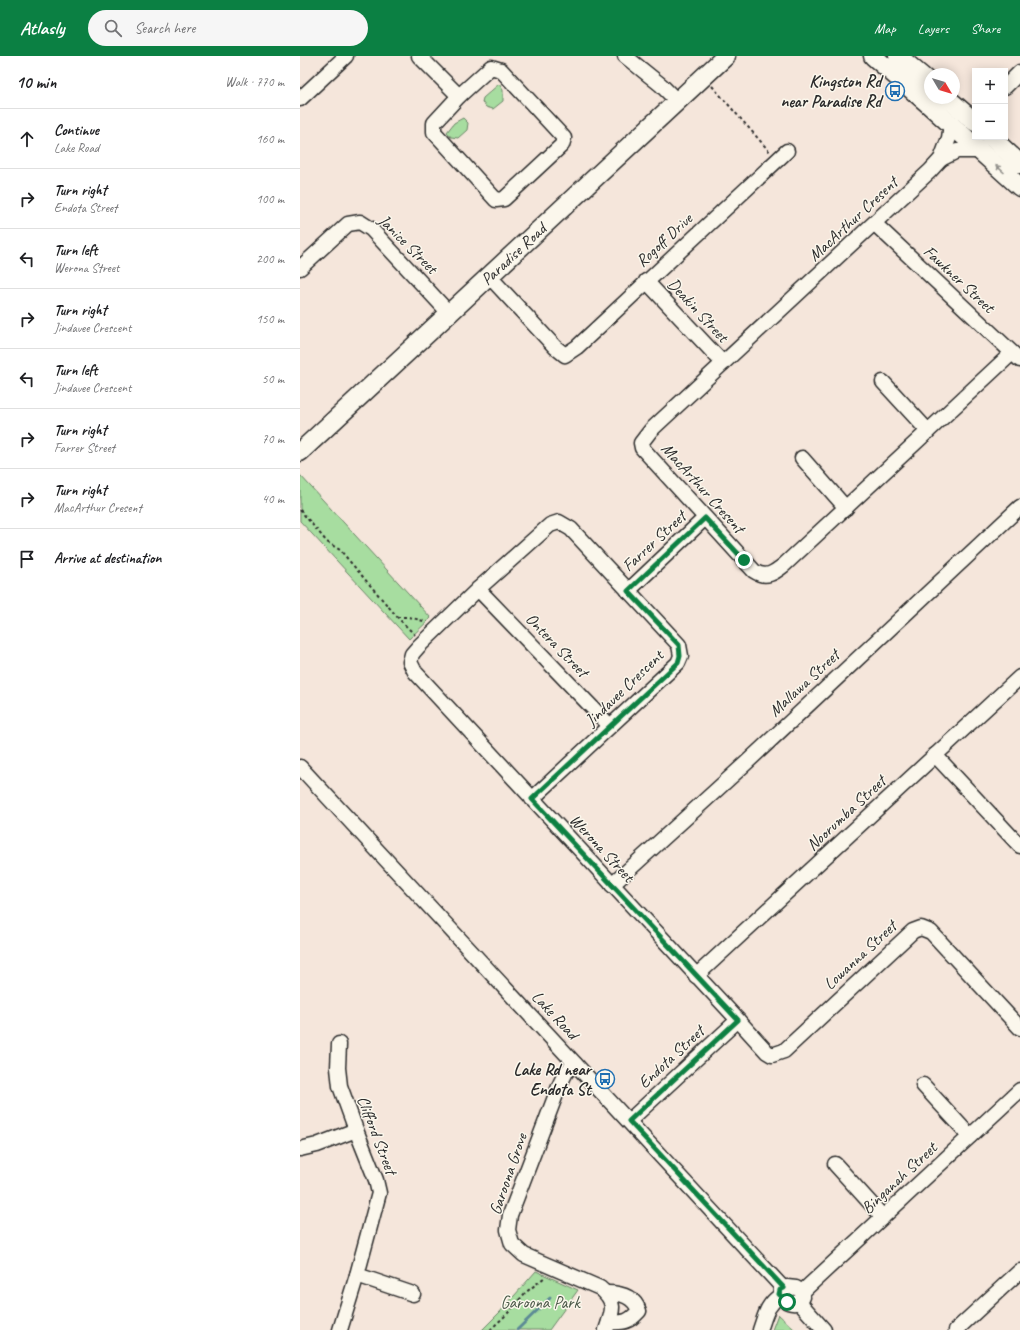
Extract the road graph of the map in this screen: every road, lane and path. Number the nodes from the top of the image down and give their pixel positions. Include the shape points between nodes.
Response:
1 (346, 56) edge
2 (419, 56) edge
3 (625, 56) edge
4 (726, 56) edge
5 (873, 56) edge
6 (898, 56) edge
7 (1020, 72) edge
8 (924, 78) edge
9 (1008, 84) edge
10 (712, 86) dead end
11 (458, 96) junction
12 (300, 99) edge
13 (678, 101) junction
14 (955, 104) edge
15 (972, 116) edge
16 (972, 118) edge
17 (951, 124) junction
18 (972, 131) edge
19 (972, 135) edge
20 (981, 140) edge
21 (787, 151) dead end
22 (770, 153) dead end
23 (942, 159) junction
24 (1020, 164) edge
25 (1020, 187) edge
26 (875, 224) junction
27 (300, 268) edge
28 (489, 276) junction
29 (646, 281) junction
30 (449, 313) junction
31 (1016, 356) edge
32 (723, 363) junction
33 (883, 382) dead end
34 (928, 431) junction
35 (300, 452) edge
36 (802, 458) dead end
37 (1020, 507) edge
38 (846, 508) junction
39 (300, 510) edge
40 (705, 518) junction
41 (478, 589) junction
42 (628, 591) junction
43 (397, 617) junction
44 (430, 623) dead end
45 (416, 636) dead end
46 (410, 662) joint
47 (1020, 677) edge
48 (610, 726) junction
49 (935, 755) junction
50 (300, 767) edge
51 (532, 799) junction
52 (1020, 846) edge
53 (612, 885) junction
54 (696, 976) junction
55 (738, 1020) junction
56 (1020, 1028) edge
57 (339, 1044) dead end
58 (772, 1055) joint
59 (575, 1064) junction
60 (923, 1085) dead end
61 (1020, 1090) edge
62 (629, 1121) junction
63 (356, 1130) junction
64 (970, 1136) junction
65 (300, 1148) edge
66 (835, 1164) dead end
67 (883, 1217) junction
68 (554, 1267) junction
69 (1020, 1270) edge
70 (357, 1275) junction
71 (782, 1292) junction
72 (607, 1293) junction
73 (413, 1294) dead end
74 (800, 1297) junction
75 (608, 1326) edge
76 (340, 1330) edge
77 (490, 1330) edge
78 (760, 1330) edge
79 (824, 1330) edge
80 (956, 1330) edge

1 - 12 street
2 - 11 street
3 - 13 street
4 - 13 main road, Paradise Road
5 - 17 main road
6 - 8 main road
7 - 9 street
10 - 22 path
11 - 11 street via 491,67 501,70 564,138 562,145 504,199 496,200 434,132 434,123
13 - 28 main road, Paradise Road
14 - 15 main road
16 - 18 street via 967,122
17 - 19 main road
17 - 23 street, MacArthur Cresent
20 - 23 street, MacArthur Cresent
20 - 24 main road
25 -> 20 main road
21 - 29 street, Rogoff Drive
23 - 26 street, MacArthur Cresent
26 - 31 street, Fawkner Street
26 - 32 street, MacArthur Cresent
27 - 30 street, Janice Street via 348,224 360,222 371,229
28 - 29 street, Rogoff Drive via 565,355 577,347
28 - 30 main road, Paradise Road
29 - 32 street, Deakin Street
30 - 35 main road, Paradise Road
31 - 34 street, MacArthur Cresent
32 - 40 street, MacArthur Cresent via 641,443 647,455
33 - 34 street
34 - 38 street, MacArthur Cresent
36 - 38 street
37 - 53 street, Mallawa Street
38 - 40 street, MacArthur Cresent via 784,565 764,576 754,571
39 - 43 path via 327,542 340,550
40 - 42 street, Farrer Street
41 - 42 street, Jindavee Crescent via 550,525 560,522 571,529
41 - 46 street, Jindavee Crescent via 419,646 412,654
41 - 48 street, Ontera Street
42 - 48 street, Jindavee Crescent via 679,645 680,656 678,663
43 - 44 path via 421,619
43 - 45 path
46 - 51 street, Werona Street via 415,672
47 - 49 street, Noorumba Street
48 - 51 street, Jindavee Crescent
49 - 52 street
49 - 54 street, Noorumba Street
50 - 59 street, Lake Road
51 - 53 street, Werona Street
53 - 54 street, Werona Street
54 - 55 street, Werona Street
55 - 58 street, Werona Street
55 - 62 street, Endota Street
56 - 58 street, Lowanna Street via 931,932 921,928 913,931 784,1051
57 - 63 street, Clifford Street via 340,1086
59 - 62 street, Lake Road
59 - 68 street, Garoona Grove via 566,1072 560,1084 510,1215 508,1230 512,1244 524,1255
60 - 64 street
61 - 64 street, Binganah Street
62 - 71 street, Lake Road
63 - 65 street via 317,1145
63 - 70 street, Clifford Street via 379,1193
64 - 67 street, Binganah Street
66 - 67 street
67 - 74 street, Binganah Street
68 - 72 street, Garoona Grove
68 - 77 path
69 - 80 street
70 - 73 street
70 - 76 street, Clifford Street
71 - 74 street via 787,1287 794,1288
71 - 78 street via 766,1311
72 - 75 street, Garoona Grove via 613,1304
72 - 75 street, Garoona Grove via 629,1297 639,1311 628,1321
74 - 79 street

